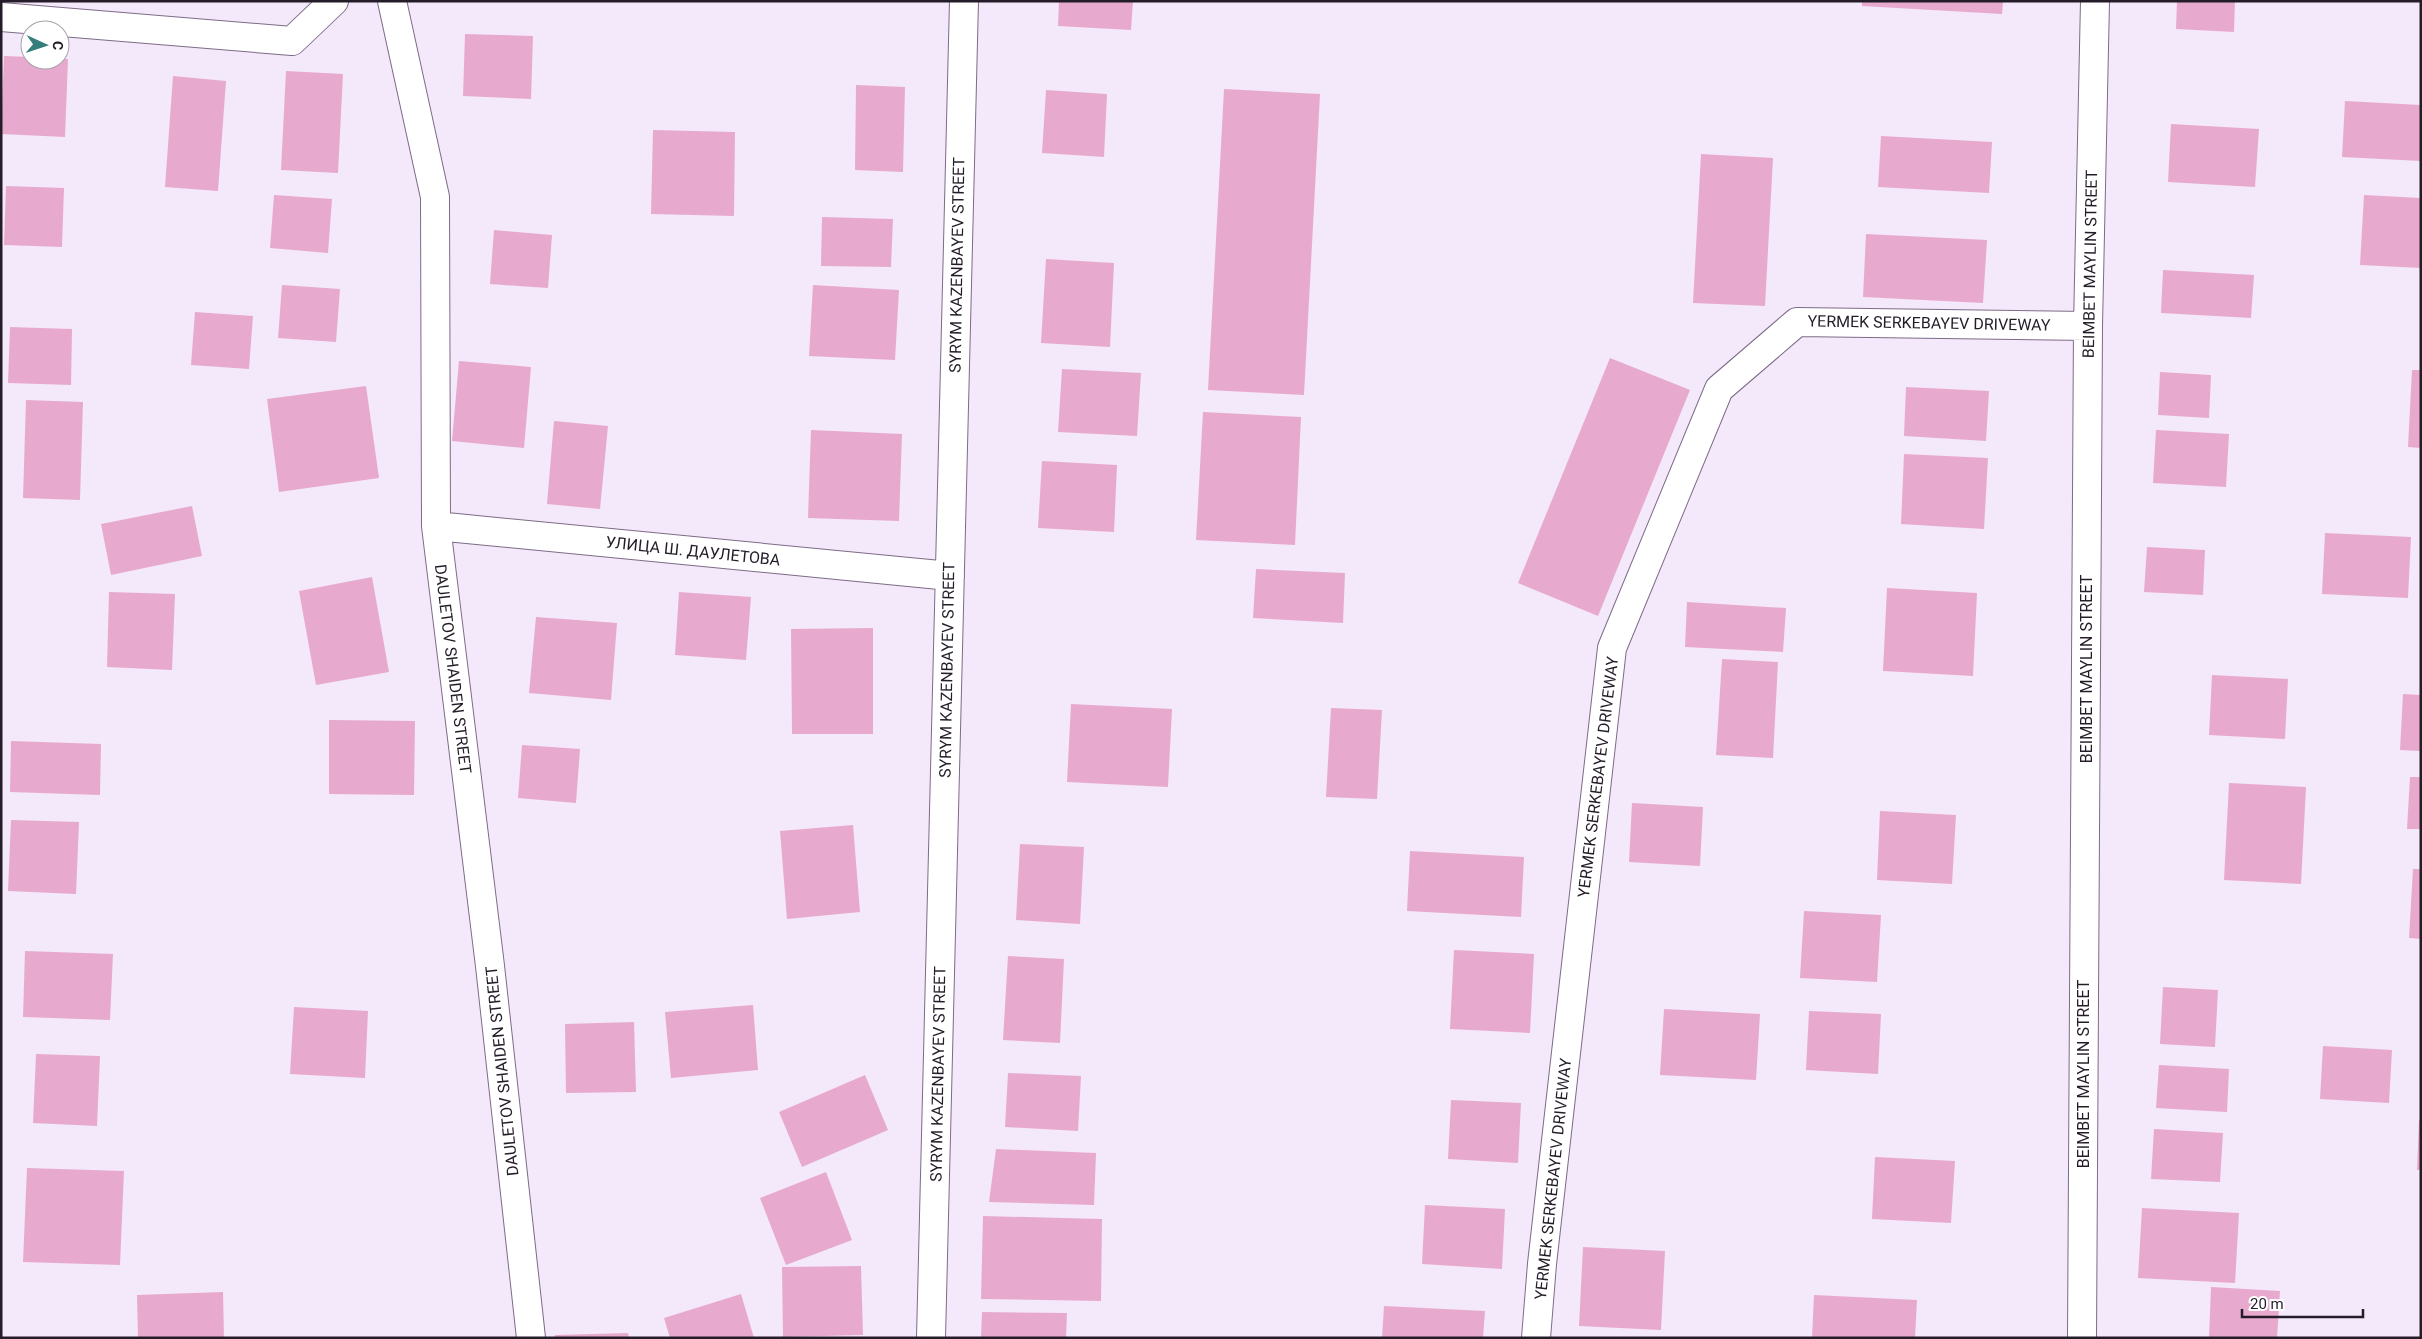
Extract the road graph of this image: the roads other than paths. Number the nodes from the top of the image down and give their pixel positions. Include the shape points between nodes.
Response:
1 (334, 1) edge
2 (392, 1) edge
3 (964, 1) edge
4 (2095, 1) edge
5 (1, 18) edge
6 (2088, 326) junction
7 (436, 526) junction
8 (950, 576) junction
9 (531, 1338) edge
10 (931, 1338) edge
11 (1536, 1338) edge
12 (2082, 1338) edge

1 - 5 street via 292,41
2 - 7 street, DAULETOV SHAIDEN STREET via 435,197
3 - 8 street, SYRYM KAZENBAYEV STREET
4 - 6 street, BEIMBET MAYLIN STREET
6 - 11 street, YERMEK SERKEBAYEV DRIVEWAY via 1797,322 1719,389 1612,648
6 - 12 street, BEIMBET MAYLIN STREET
7 - 8 street, УЛИЦА Ш. ДАУЛЕТОВА
7 - 9 street, DAULETOV SHAIDEN STREET via 490,966
8 - 10 street, SYRYM KAZENBAYEV STREET

